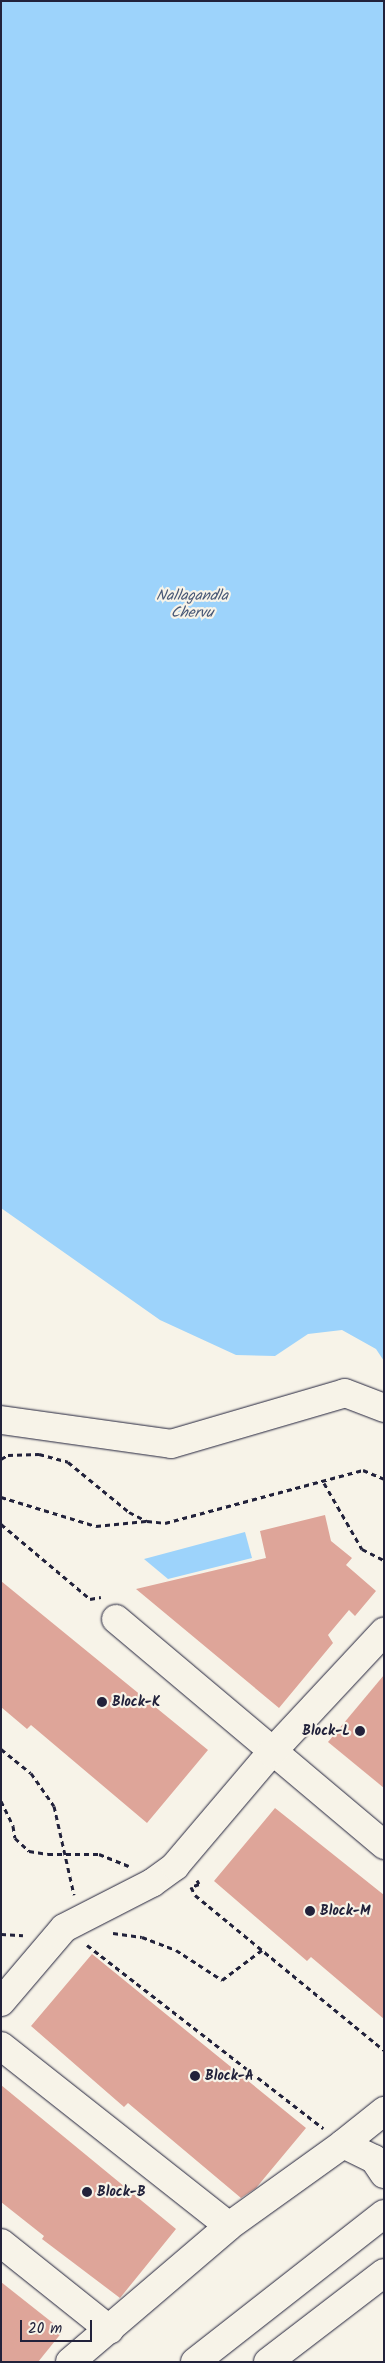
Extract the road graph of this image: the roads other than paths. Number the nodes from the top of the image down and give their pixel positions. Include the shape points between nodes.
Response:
1 (384, 1408) edge
2 (1, 1420) edge
3 (116, 1618) dead end
4 (384, 1632) edge
5 (271, 1753) junction
6 (384, 1846) edge
7 (1, 2002) edge
8 (1, 2046) edge
9 (384, 2111) edge
10 (343, 2144) junction
11 (384, 2174) edge
12 (384, 2214) edge
13 (229, 2226) junction
14 (1, 2244) edge
15 (384, 2273) edge
16 (110, 2330) junction
17 (70, 2362) edge
18 (195, 2362) edge
19 (268, 2362) edge

1 - 2 street via 345,1393 171,1444
3 - 5 street
4 - 5 street
5 - 6 street
5 - 7 street via 175,1866 152,1882 76,1914
8 - 13 street
9 - 10 street
10 - 11 street via 374,2159
10 - 13 street
12 - 18 street
13 - 16 street
14 - 16 street
15 - 19 street
16 - 17 street

